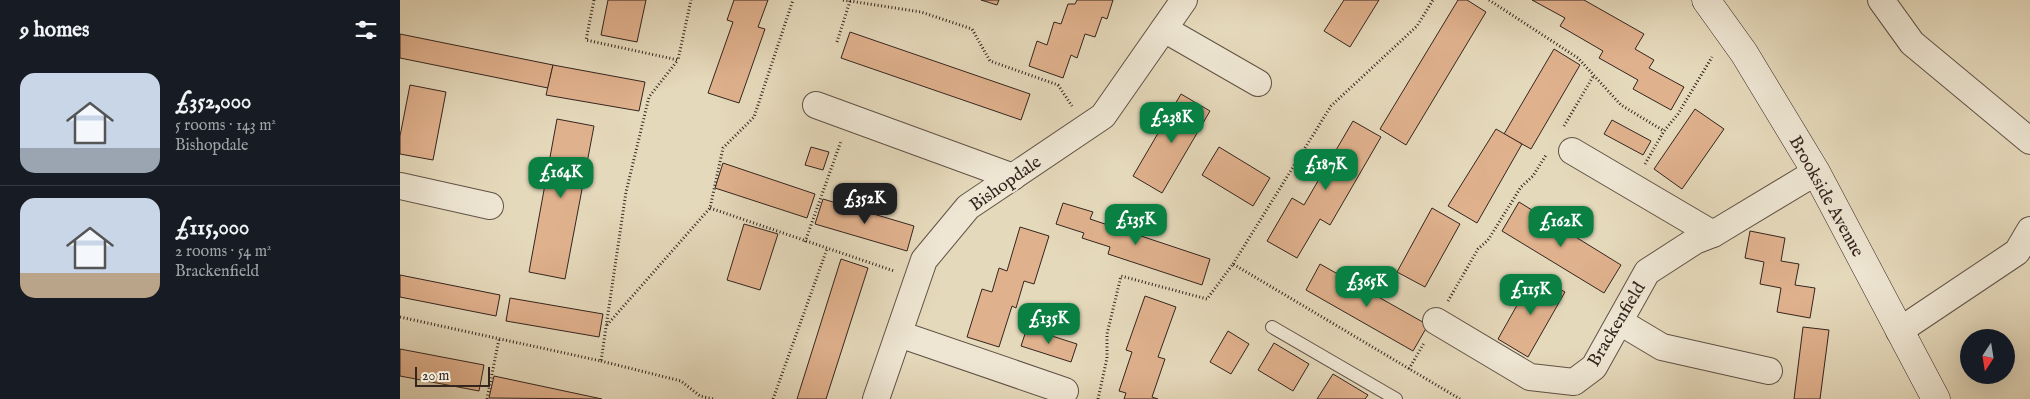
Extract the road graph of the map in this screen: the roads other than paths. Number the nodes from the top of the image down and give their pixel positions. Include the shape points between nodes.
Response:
1 (1184, 0) edge
2 (1706, 0) edge
3 (1881, 0) edge
4 (1164, 28) junction
5 (1258, 84) dead end
6 (816, 105) dead end
7 (2030, 140) edge
8 (1560, 145) road end
9 (1816, 172) junction
10 (1013, 177) junction
11 (400, 186) edge
12 (490, 206) dead end
13 (2030, 230) edge
14 (1713, 234) junction
15 (1436, 321) road end
16 (1620, 322) junction
17 (1272, 327) dead end
18 (1899, 331) junction
19 (898, 334) junction
20 (1768, 372) dead end
21 (1065, 391) dead end
22 (1383, 396) edge
23 (876, 399) edge
24 (1396, 399) edge
25 (1936, 399) edge

1 - 4 street, Bishopdale
2 - 9 street, Brookside Avenue via 1744,53
3 - 7 street via 1912,43
4 - 5 street
4 - 10 street, Bishopdale via 1103,116
6 - 10 street
8 - 14 street
9 - 14 street, Brackenfield
9 - 18 street, Brookside Avenue
10 - 19 street, Bishopdale via 968,207 924,260
11 - 12 street
13 - 18 street via 2017,252
14 - 16 street, Brackenfield via 1695,241 1647,272
15 - 16 street, Brackenfield via 1530,377 1574,382 1594,367
16 - 20 street via 1662,347
17 - 22 lane
18 - 25 street, Brookside Avenue
19 - 21 street
19 - 23 street, Bishopdale
22 - 24 lane

